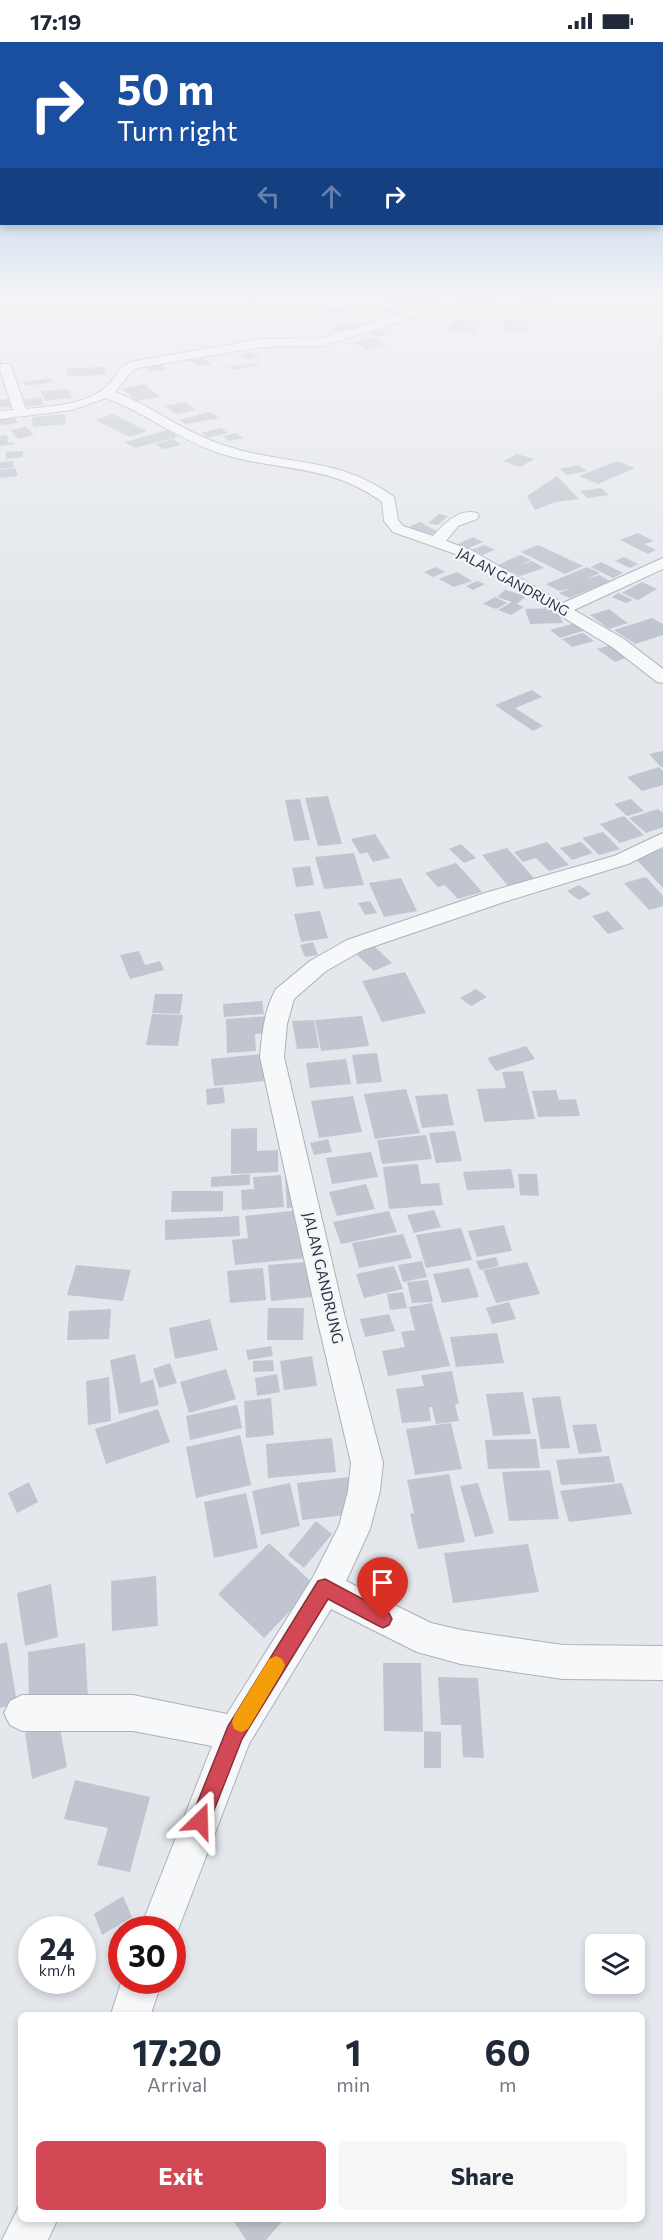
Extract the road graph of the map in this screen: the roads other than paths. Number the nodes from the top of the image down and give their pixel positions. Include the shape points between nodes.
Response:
1 (16, 398) edge
2 (95, 398) edge
3 (121, 398) edge
4 (21, 413) junction
5 (0, 415) edge
6 (472, 516) dead end
7 (436, 543) junction
8 (663, 563) edge
9 (563, 609) junction
10 (663, 678) edge
11 (663, 839) edge
12 (325, 1588) junction
13 (663, 1663) edge
14 (21, 1713) dead end
15 (235, 1733) junction
16 (164, 1916) edge
17 (137, 1994) edge
18 (132, 2012) edge
19 (34, 2222) edge
20 (24, 2240) edge

1 - 4 street
2 - 4 street
3 - 7 street, JALAN GANDRUNG via 194,440 360,480 388,500 391,521 398,530
4 - 5 street
6 - 7 street via 453,523
7 - 9 street, JALAN GANDRUNG via 474,558
8 - 9 street
9 - 10 street, JALAN GANDRUNG via 618,643
11 - 12 street, JALAN GANDRUNG via 621,860 355,945 318,966 284,995 275,1024 272,1057 367,1462 354,1529
12 - 13 street via 420,1636 461,1647 563,1662
12 - 15 street, JALAN GANDRUNG
14 - 15 street via 133,1713
15 - 16 street, JALAN GANDRUNG
17 - 18 street
19 - 20 street

